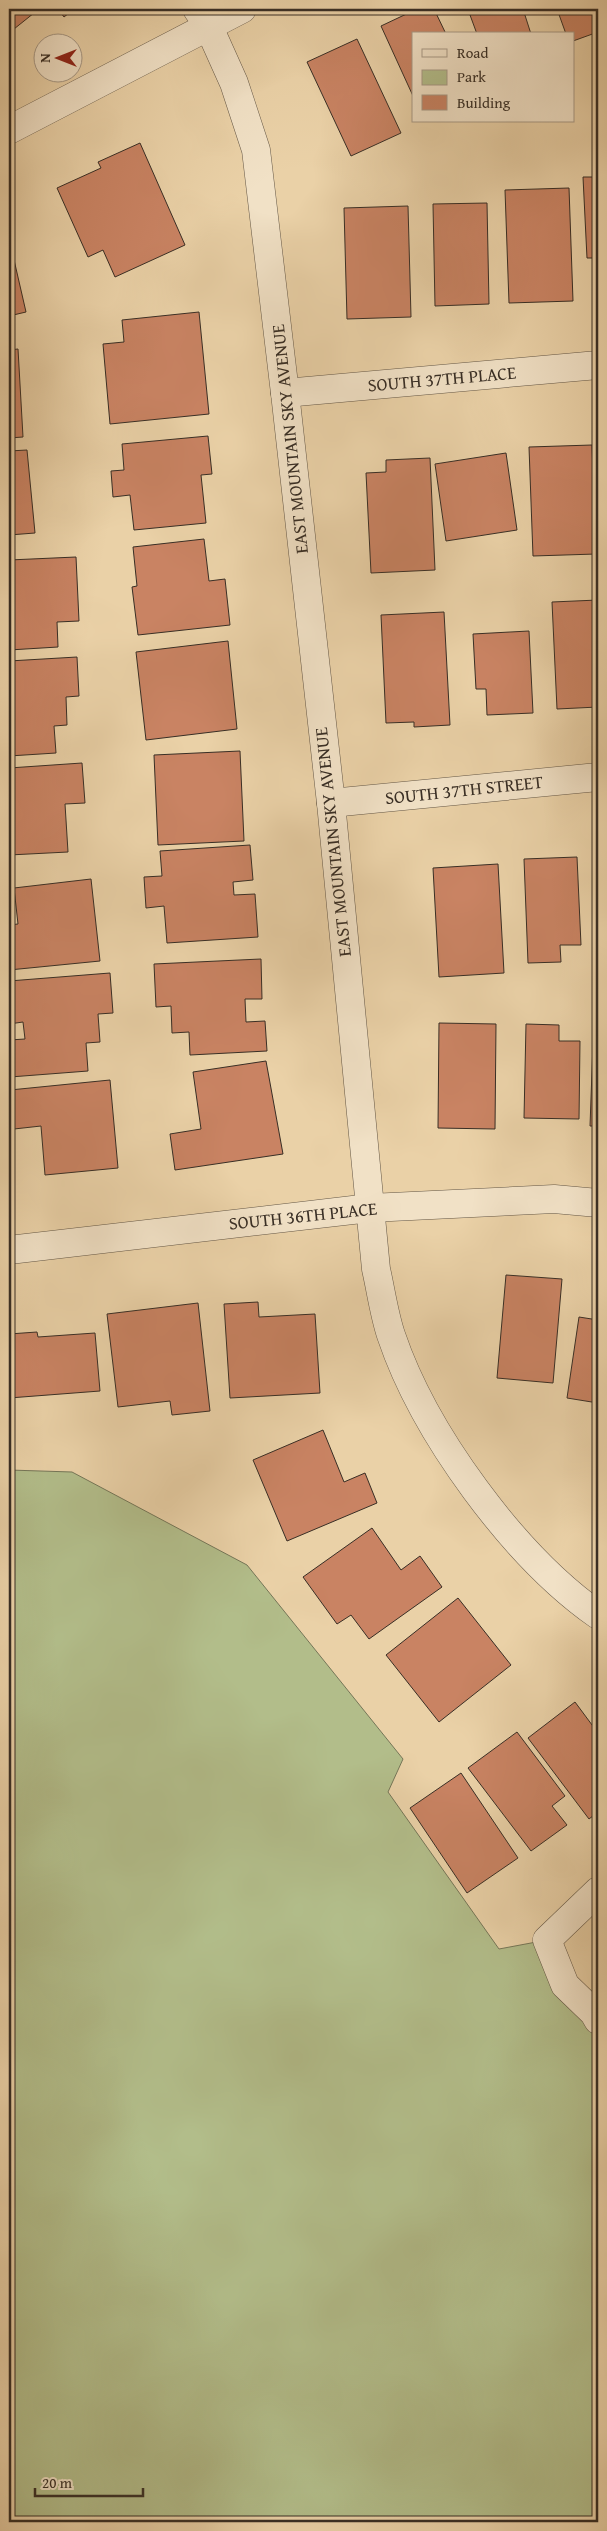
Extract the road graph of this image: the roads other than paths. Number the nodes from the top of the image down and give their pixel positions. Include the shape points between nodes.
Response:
1 (242, 9) edge
2 (202, 17) edge
3 (9, 130) edge
4 (598, 365) edge
5 (286, 393) junction
6 (598, 777) edge
7 (331, 803) junction
8 (598, 1203) edge
9 (370, 1208) junction
10 (9, 1250) edge
11 (598, 1615) edge
12 (598, 1891) edge
13 (598, 2020) edge

1 - 2 street
2 - 3 street
2 - 5 street, EAST MOUNTAIN SKY AVENUE via 234,82 256,150
4 - 5 street, SOUTH 37TH PLACE
5 - 7 street, EAST MOUNTAIN SKY AVENUE
6 - 7 street, SOUTH 37TH STREET
7 - 9 street, EAST MOUNTAIN SKY AVENUE
8 - 9 street, SOUTH 36TH PLACE via 554,1200
9 - 10 street, SOUTH 36TH PLACE
9 - 11 street, EAST MOUNTAIN SKY AVENUE via 376,1269 391,1335 423,1406 464,1473 501,1522 542,1566
12 - 13 street via 547,1940 565,1985

